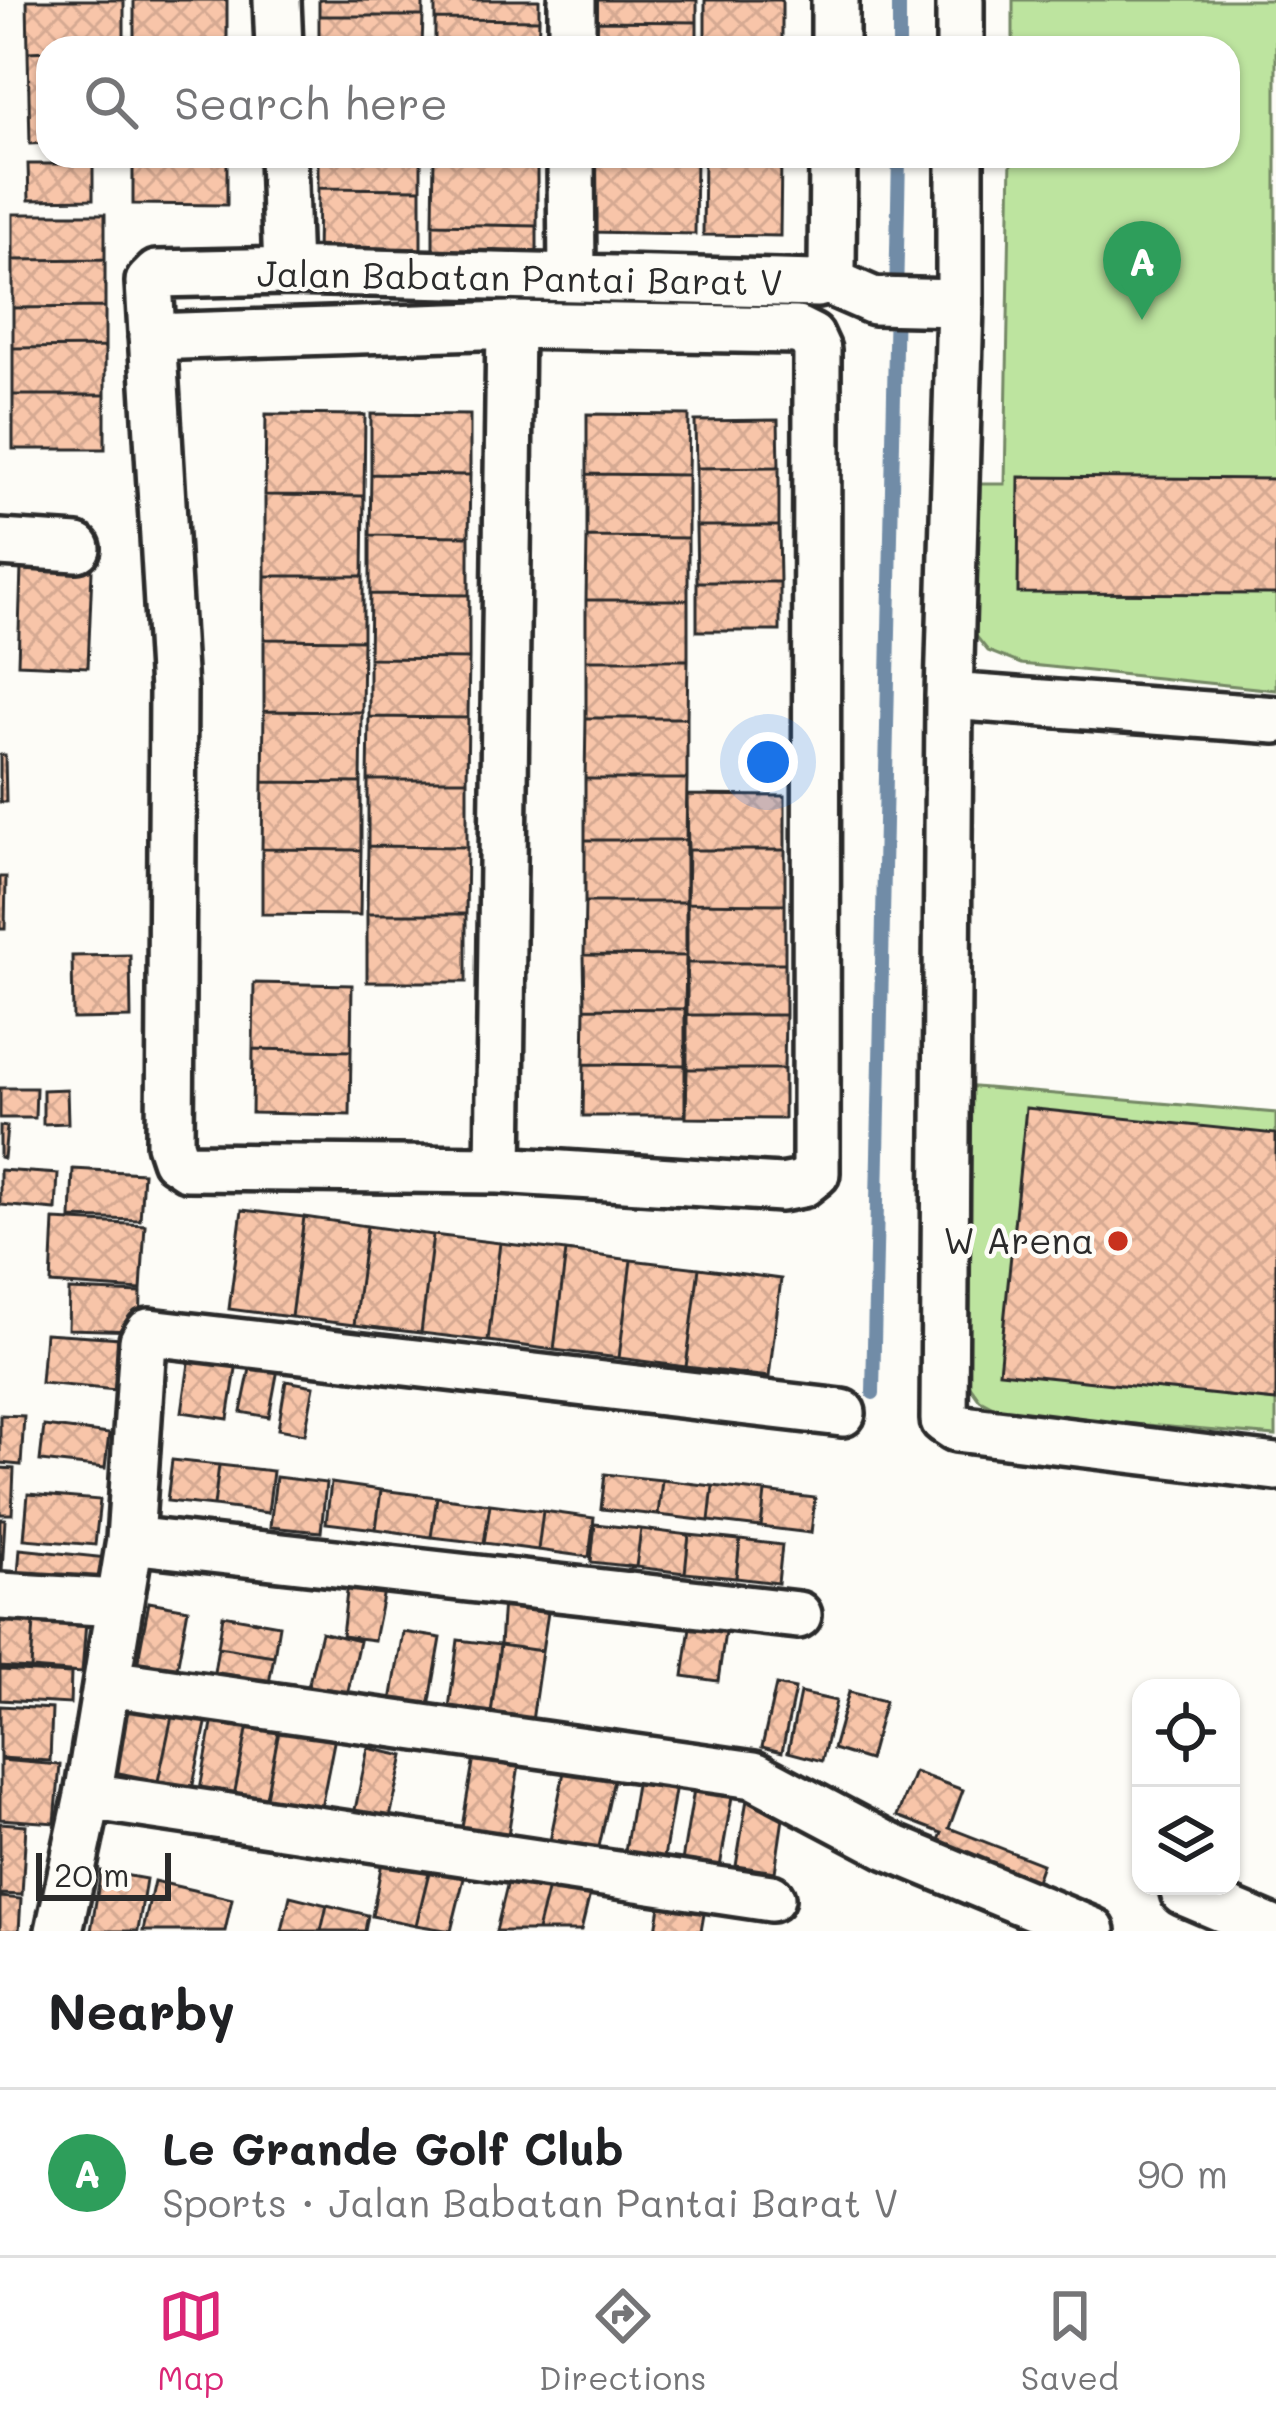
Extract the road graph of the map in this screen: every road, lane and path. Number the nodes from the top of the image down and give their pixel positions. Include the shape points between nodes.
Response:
1 (277, 0) edge
2 (572, 0) edge
3 (836, 0) edge
4 (959, 0) edge
5 (278, 36) edge
6 (572, 36) edge
7 (835, 36) edge
8 (960, 36) edge
9 (283, 168) edge
10 (571, 168) edge
11 (833, 168) edge
12 (959, 168) edge
13 (287, 271) junction
14 (572, 277) junction
15 (828, 281) junction
16 (950, 303) junction
17 (510, 326) junction
18 (152, 337) junction
19 (0, 543) edge
20 (77, 548) dead end
21 (949, 696) junction
22 (1276, 720) edge
23 (499, 1170) junction
24 (842, 1413) dead end
25 (1276, 1467) edge
26 (130, 1540) junction
27 (0, 1596) edge
28 (118, 1603) junction
29 (798, 1615) dead end
30 (108, 1683) junction
31 (88, 1796) junction
32 (1191, 1895) edge
33 (771, 1898) dead end
34 (59, 1931) edge
35 (1091, 1931) edge
36 (1276, 1931) edge

1 - 5 street
2 - 6 street
3 - 7 street
4 - 8 street
9 - 13 street
10 - 14 street
11 - 15 street, Jalan Babatan Pantai Barat V
12 - 16 street
13 - 14 street, Jalan Babatan Pantai Barat V
13 - 18 street, Jalan Babatan Pantai Barat V via 158,274 149,282
14 - 15 street, Jalan Babatan Pantai Barat V
15 - 16 street via 874,301
16 - 21 street
17 - 18 street
17 - 23 street
17 - 23 street via 797,330 817,350 816,1173 781,1188
18 - 23 street via 173,690 175,1159 188,1167
19 - 20 street
21 - 22 street
21 - 25 street via 944,1420 956,1429
24 - 26 street via 159,1330 143,1341
26 - 28 street
26 - 29 street
27 - 28 street
28 - 30 street
30 - 31 street
30 - 35 street via 754,1775 888,1846
31 - 33 street
31 - 34 street
32 - 36 street

